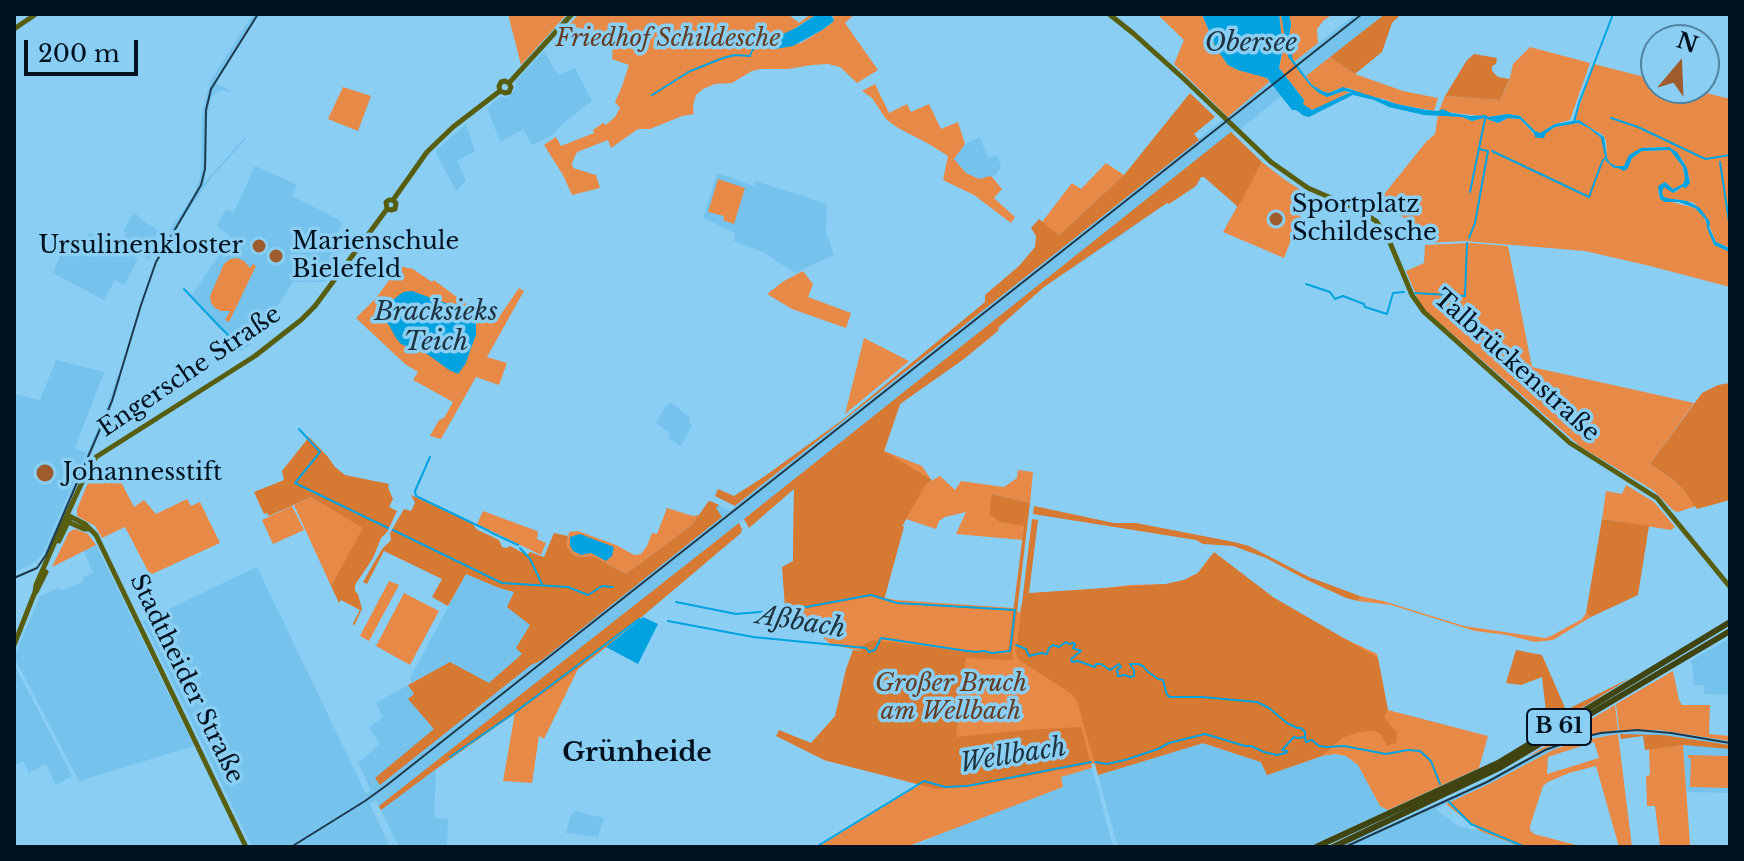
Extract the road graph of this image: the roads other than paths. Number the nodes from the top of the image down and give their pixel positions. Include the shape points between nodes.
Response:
1 (36, 14) edge
2 (572, 14) edge
3 (1109, 14) edge
4 (14, 29) edge
5 (68, 519) junction
6 (1730, 587) edge
7 (1730, 622) edge
8 (1730, 631) edge
9 (14, 645) edge
10 (246, 847) edge
11 (1316, 847) edge
12 (1333, 847) edge

1 - 4 main road
2 - 5 main road, Engersche Straße via 509,83 499,84 500,91 434,144 393,200 386,202 387,209 315,306 242,365 100,453
3 - 6 main road, Talbrückenstraße via 1286,174 1376,221 1424,312 1570,443 1657,498
5 - 9 main road
5 - 10 main road, Stadtheider Straße via 96,535
7 - 11 main road, B 61 via 1498,763
8 - 12 main road, B 61 via 1501,767

